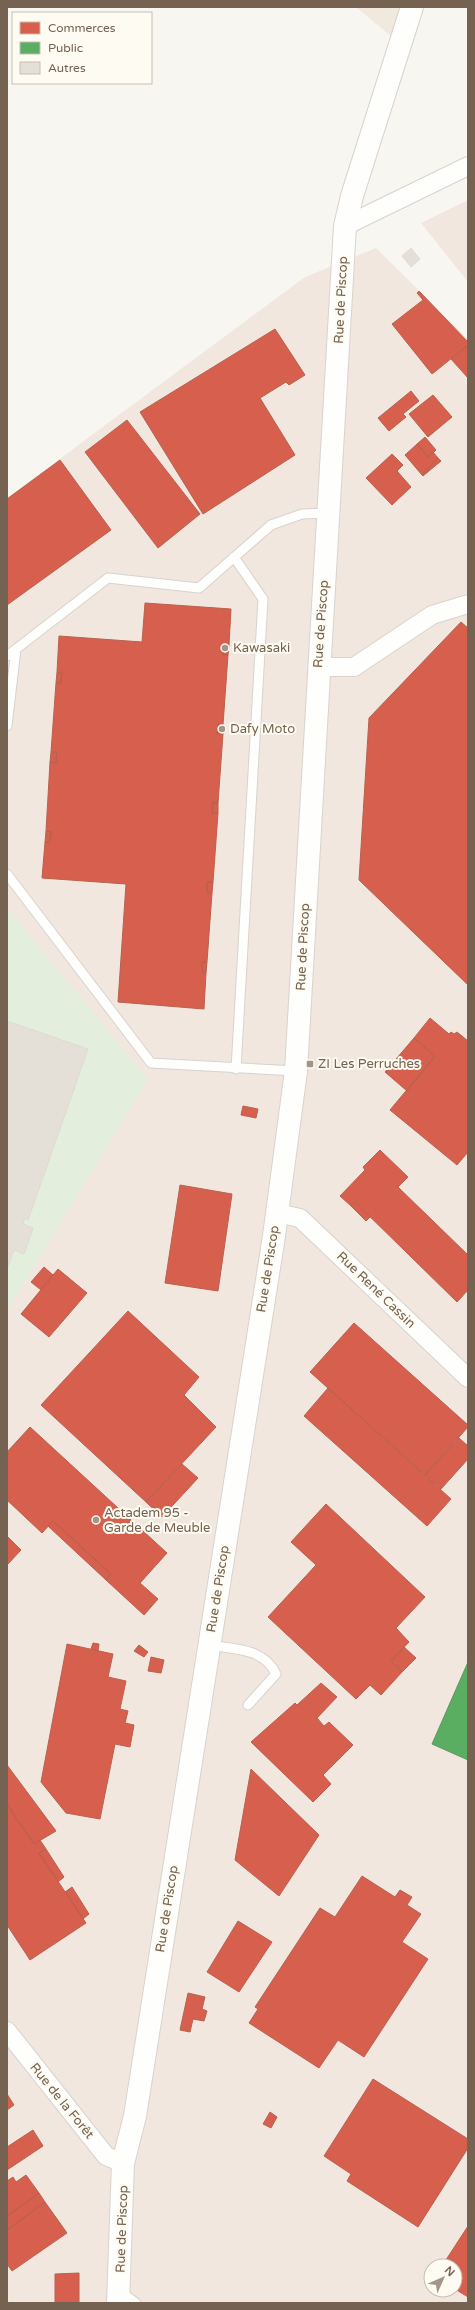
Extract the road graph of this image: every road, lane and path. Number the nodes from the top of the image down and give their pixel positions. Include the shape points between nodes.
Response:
1 (412, 7) edge
2 (467, 167) edge
3 (345, 226) junction
4 (328, 513) junction
5 (234, 558) junction
6 (468, 604) edge
7 (16, 649) junction
8 (7, 656) edge
9 (318, 667) junction
10 (7, 726) edge
11 (7, 874) edge
12 (236, 1069) junction
13 (296, 1071) junction
14 (277, 1213) junction
15 (468, 1378) edge
16 (209, 1645) junction
17 (248, 1705) dead end
18 (7, 2033) edge
19 (123, 2163) junction
20 (119, 2297) edge
21 (136, 2303) edge

1 - 3 street, Rue de Piscop via 352,196
2 - 3 street
3 - 4 street, Rue de Piscop
4 - 5 lane via 302,514 271,525
4 - 9 street, Rue de Piscop
5 - 7 lane via 199,588 108,578
5 - 12 lane via 263,599
6 - 9 street via 432,615 354,668
7 - 8 lane
7 - 10 lane
9 - 13 street, Rue de Piscop
11 - 12 lane via 151,1063
12 - 13 lane
13 - 14 street, Rue de Piscop
14 - 15 street, Rue René Cassin via 300,1218
14 - 16 street, Rue de Piscop
16 - 17 lane via 246,1650 262,1657 272,1667 276,1674
16 - 19 street, Rue de Piscop via 135,2116
18 - 19 street, Rue de la Forêt via 106,2156
19 - 20 street, Rue de Piscop
20 - 21 lane

